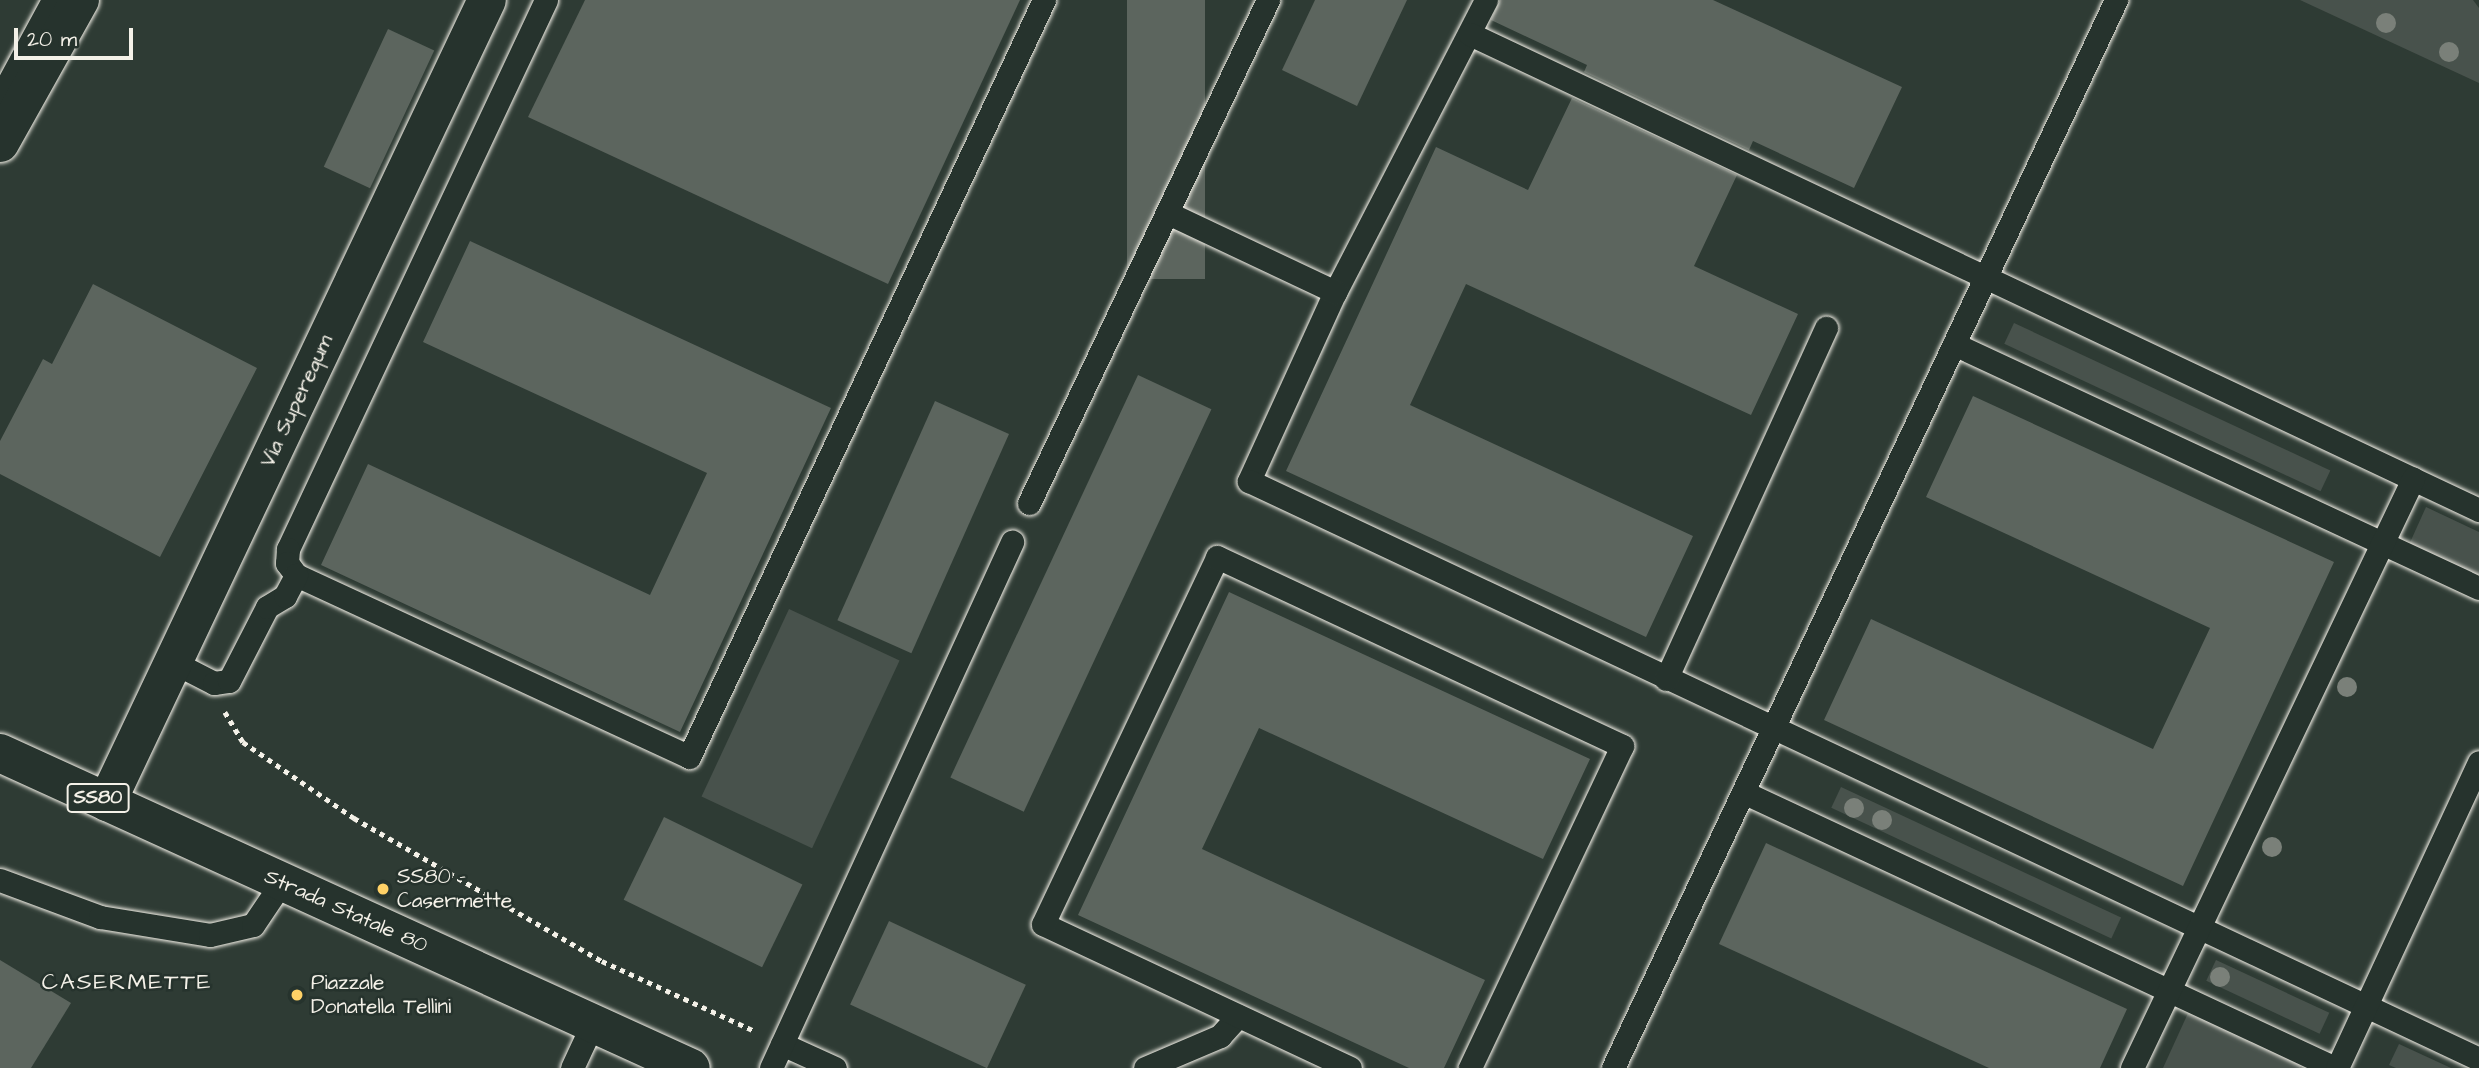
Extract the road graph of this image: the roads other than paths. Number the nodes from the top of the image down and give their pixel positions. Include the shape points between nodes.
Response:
1 (53, 0) edge
2 (80, 0) edge
3 (487, 0) edge
4 (546, 0) edge
5 (1044, 0) edge
6 (1268, 0) edge
7 (1486, 0) edge
8 (2116, 0) edge
9 (1470, 34) junction
10 (0, 98) edge
11 (0, 144) edge
12 (1168, 213) junction
13 (1985, 278) junction
14 (1335, 292) junction
15 (1826, 328) dead end
16 (1954, 344) junction
17 (2413, 479) junction
18 (1029, 503) dead end
19 (2479, 510) edge
20 (1013, 542) dead end
21 (2382, 543) junction
22 (296, 575) junction
23 (2479, 588) edge
24 (173, 662) junction
25 (1666, 680) junction
26 (1773, 730) junction
27 (0, 753) edge
28 (2479, 762) edge
29 (1743, 792) junction
30 (107, 802) junction
31 (0, 880) edge
32 (282, 882) junction
33 (2199, 928) junction
34 (2169, 991) junction
35 (2366, 1006) junction
36 (1238, 1016) junction
37 (593, 1023) junction
38 (782, 1044) junction
39 (2479, 1059) edge
40 (572, 1068) edge
41 (691, 1068) edge
42 (771, 1068) edge
43 (835, 1068) edge
44 (1145, 1068) edge
45 (1350, 1068) edge
46 (1470, 1068) edge
47 (1613, 1068) edge
48 (2133, 1068) edge
49 (2336, 1068) edge

1 - 10 lane
2 - 11 street
3 - 24 street, Via Superequm
4 - 22 lane via 288,549 287,563
5 - 22 lane via 689,757
6 - 12 lane
7 - 9 lane
8 - 13 lane
9 - 13 lane
9 - 14 lane
12 - 14 lane
12 - 18 lane
13 - 16 lane
13 - 17 lane
14 - 25 lane via 1249,481
15 - 25 lane
16 - 21 lane
16 - 26 lane
17 - 19 lane
17 - 21 lane
20 - 38 lane
21 - 23 lane
21 - 33 lane
22 - 24 lane via 285,596 267,607 231,680 219,684
24 - 30 street, Via Superequm
25 - 26 lane
26 - 29 lane
26 - 33 lane
27 - 30 street, Strada Statale 80 / SS80
28 - 35 lane
29 - 34 lane
29 - 47 lane
30 - 32 street, Strada Statale 80 / SS80
31 - 32 lane via 116,921 210,934 253,925
32 - 37 street, Strada Statale 80 / SS80
33 - 34 lane
33 - 35 lane
34 - 48 lane
34 - 49 lane
35 - 39 lane
35 - 49 lane
36 - 44 lane via 1220,1036
36 - 45 lane
36 - 46 lane via 1043,924 1217,556 1622,746
37 - 40 lane
37 - 41 street, Strada Statale 80 / SS80
38 - 42 lane
38 - 43 lane

